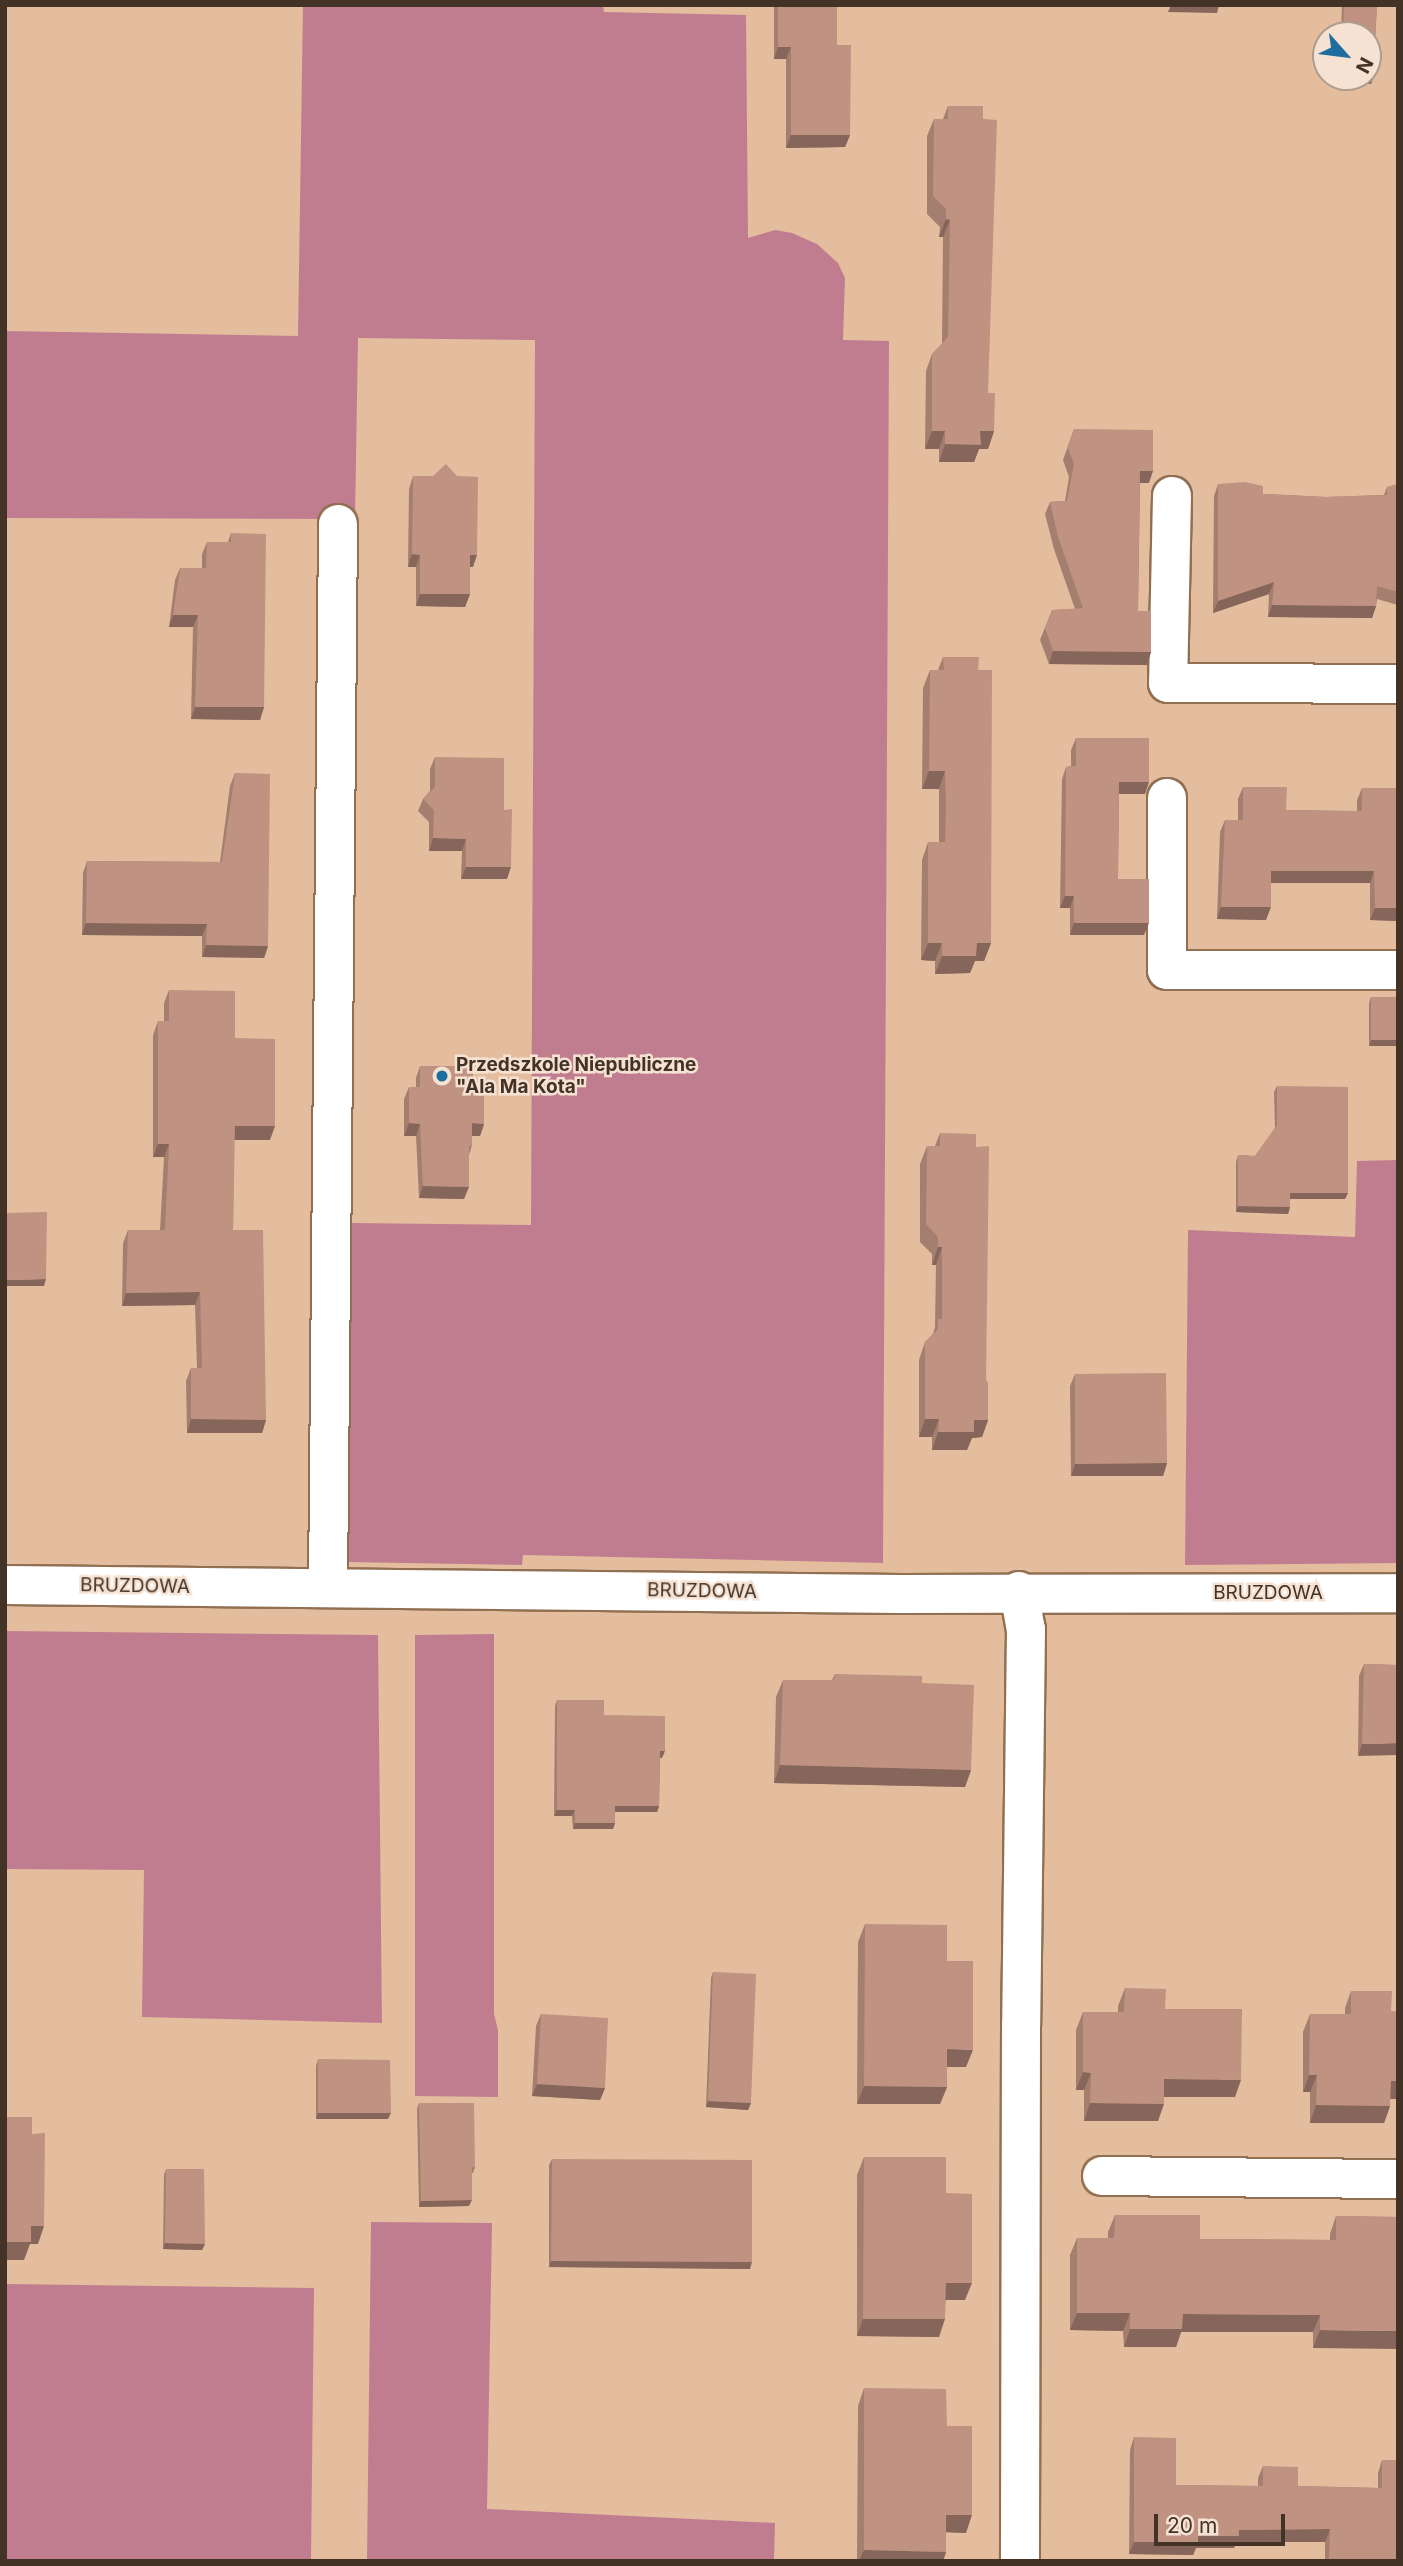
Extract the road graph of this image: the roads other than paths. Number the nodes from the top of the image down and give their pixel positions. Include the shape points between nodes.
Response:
1 (1172, 496) dead end
2 (338, 524) dead end
3 (1398, 684) edge
4 (1167, 798) dead end
5 (1398, 970) edge
6 (5, 1584) edge
7 (328, 1587) junction
8 (1019, 1591) junction
9 (1398, 1594) edge
10 (1102, 2176) dead end
11 (1398, 2179) edge
12 (1020, 2561) edge

1 - 3 street via 1168,683
2 - 7 street
4 - 5 street via 1167,970
6 - 7 street, BRUZDOWA
7 - 8 street, BRUZDOWA via 901,1594
8 - 9 street, BRUZDOWA
8 - 12 street via 1026,1629
10 - 11 street

